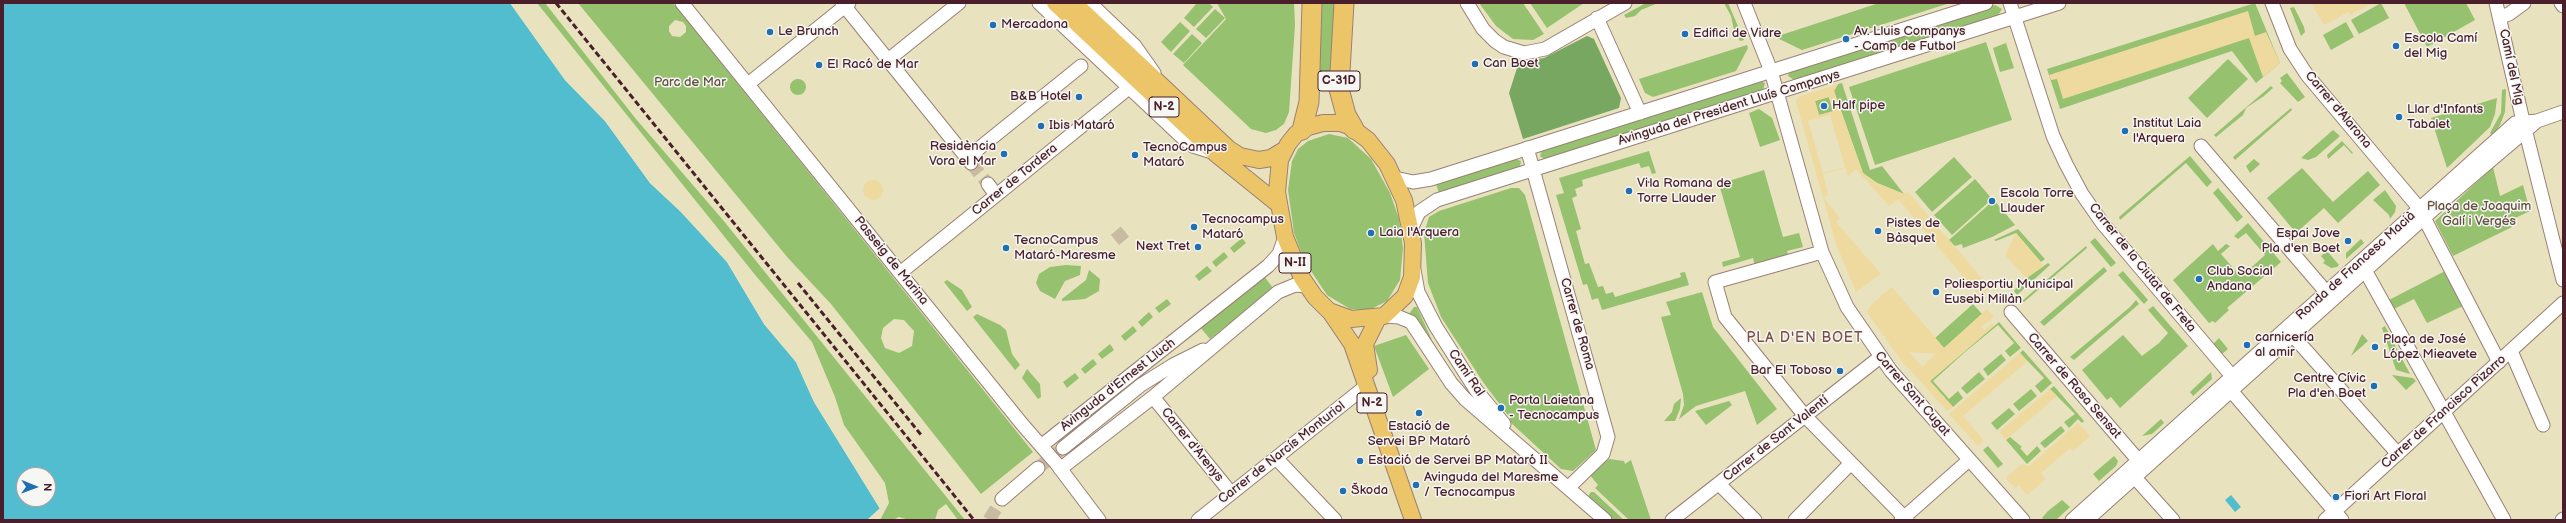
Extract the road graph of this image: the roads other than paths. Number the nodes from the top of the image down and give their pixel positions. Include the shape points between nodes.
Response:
1 (682, 3) edge
2 (959, 3) edge
3 (1039, 3) edge
4 (1055, 3) edge
5 (1074, 3) edge
6 (1090, 3) edge
7 (1302, 3) edge
8 (1312, 3) edge
9 (1344, 3) edge
10 (1349, 3) edge
11 (1467, 3) edge
12 (1625, 3) edge
13 (1744, 3) edge
14 (1986, 3) edge
15 (2010, 3) edge
16 (2059, 3) edge
17 (2272, 3) edge
18 (2496, 3) edge
19 (2524, 3) edge
20 (2561, 3) edge
21 (845, 4) edge
22 (2563, 6) edge
23 (2015, 17) junction
24 (2500, 17) junction
25 (1597, 18) junction
26 (1342, 31) junction
27 (888, 60) junction
28 (1081, 66) dead end
29 (1771, 71) junction
30 (1309, 74) junction
31 (1158, 82) junction
32 (748, 84) junction
33 (1130, 88) junction
34 (1777, 93) junction
35 (2517, 96) junction
36 (1640, 112) junction
37 (2563, 112) edge
38 (2524, 125) junction
39 (1354, 129) junction
40 (1302, 130) junction
41 (2506, 132) junction
42 (2201, 146) dead end
43 (1527, 148) junction
44 (1284, 150) junction
45 (1216, 154) junction
46 (1534, 169) junction
47 (1395, 178) junction
48 (988, 184) tunnel mouth
49 (996, 195) junction
50 (1278, 204) junction
51 (2422, 213) junction
52 (1411, 229) junction
53 (1285, 237) junction
54 (1822, 252) junction
55 (1414, 268) junction
56 (2366, 272) junction
57 (900, 273) junction
58 (2563, 280) edge
59 (1307, 286) junction
60 (2327, 293) junction
61 (2563, 303) edge
62 (2011, 312) dead end
63 (1331, 313) junction
64 (1381, 317) junction
65 (1195, 324) junction
66 (2294, 337) junction
67 (1212, 346) junction
68 (2511, 351) junction
69 (1880, 358) junction
70 (2499, 362) junction
71 (2232, 384) junction
72 (1141, 385) junction
73 (1366, 386) junction
74 (1153, 397) junction
75 (2443, 413) junction
76 (1805, 416) junction
77 (2543, 425) dead end
78 (1041, 446) junction
79 (1063, 448) tunnel mouth
80 (2398, 454) junction
81 (1276, 458) junction
82 (1969, 460) junction
83 (1540, 463) junction
84 (1851, 463) junction
85 (2142, 464) junction
86 (1038, 468) tunnel mouth
87 (1060, 468) junction
88 (2131, 474) junction
89 (1719, 484) junction
90 (1569, 487) junction
91 (1231, 493) junction
92 (1002, 499) tunnel mouth
93 (2334, 517) edge
94 (1599, 518) edge
95 (1904, 519) edge
96 (1099, 520) edge
97 (1198, 520) edge
98 (1335, 520) edge
99 (1413, 520) edge
100 (1423, 520) edge
101 (1672, 520) edge
102 (1755, 520) edge
103 (1795, 520) edge
104 (2023, 520) edge
105 (2072, 520) edge
106 (2087, 520) edge
107 (2173, 520) edge
108 (2504, 520) edge

1 - 32 street, Passeig de Marina
2 - 27 street
3 - 33 street
4 - 45 main road, N-2
5 - 31 main road, N-2
6 - 31 street via 1135,46
7 - 30 street via 1304,54
8 - 30 highway, C-31D
9 - 26 highway, C-31D
10 - 26 street
11 - 25 street via 1483,29 1504,47 1524,53 1544,49
12 - 25 street
13 - 29 street, Carrer Sant Cugat
14 - 29 street, Avinguda del President Lluís Companys
15 - 23 street, Carrer de la Ciutat de Freta
16 - 23 street, Avinguda del President Lluís Companys
17 - 51 street, Carrer d'Alarona via 2290,49 2307,75
18 - 24 street, Camí del Mig
19 - 24 street
20 - 22 street
21 - 27 street
21 - 32 street
23 - 34 street, Avinguda del President Lluís Companys
23 - 71 street, Carrer de la Ciutat de Freta via 2054,136 2082,194 2103,224
24 - 35 street, Camí del Mig
25 - 36 street
26 - 39 highway, C-31D via 1339,90 1346,115
27 - 28 street via 969,161
29 - 34 street, Carrer Sant Cugat
29 - 36 street, Avinguda del President Lluís Companys
30 - 40 highway via 1308,109
31 - 44 main road, N-2 via 1240,156 1262,160 1274,157
32 - 57 street, Passeig de Marina
33 - 45 street via 1188,142
33 - 49 street, Carrer de Tordera
34 - 46 street, Avinguda del President Lluís Companys
34 - 54 street, Carrer Sant Cugat
35 - 38 street, Camí del Mig
35 - 41 street
36 - 43 street, Avinguda del President Lluís Companys
37 - 38 street
38 - 41 street, Ronda de Francesc Macià via 2515,123
38 - 51 street, Ronda de Francesc Macià
38 - 58 street, Camí del Mig
39 - 40 main road via 1340,123 1328,123
39 - 47 main road via 1374,147
40 - 44 main road, N-II
41 - 51 street, Ronda de Francesc Macià
42 - 60 street
43 - 46 street, Carrer de Roma
43 - 47 street, Avinguda del President Lluís Companys via 1420,182 1404,182
44 - 50 main road, N-II via 1278,170
45 - 50 main road, N-2
46 - 52 street, Avinguda del President Lluís Companys via 1430,203 1419,212
46 - 90 street, Carrer de Roma via 1608,437 1603,454
47 - 52 main road
48 - 49 street
49 - 57 street, Carrer de Tordera
50 - 53 main road, N-II
51 - 56 street, Ronda de Francesc Macià
51 - 60 street, Ronda de Francesc Macià
51 - 70 street, Carrer d'Alarona
52 - 55 main road
53 - 59 main road, N-II
53 - 65 street, Avinguda d'Ernest Lluch via 1283,247 1275,259
54 - 69 street, Carrer Sant Cugat via 1846,307
54 - 76 street via 1714,282 1728,323
55 - 64 main road via 1406,296
55 - 83 street, Camí Ral via 1418,292 1427,311 1476,390
56 - 66 street, Ronda de Francesc Macià
56 - 75 street
57 - 78 street, Passeig de Marina
59 - 63 main road, N-II via 1321,305
59 - 67 street, Avinguda d'Ernest Lluch via 1292,286 1278,292
60 - 71 street, Ronda de Francesc Macià
61 - 68 street, Carrer de Francisco Pizarro
62 - 85 street, Carrer de Rosa Sensat
63 - 64 main road, N-II via 1351,319
63 - 73 main road, N-2 via 1352,344
64 - 83 street, Camí Ral via 1399,317 1410,322 1451,383 1503,434
64 - 100 main road, N-2 via 1365,344 1367,363
65 - 72 street, Avinguda d'Ernest Lluch
65 - 78 street, Avinguda d'Ernest Lluch
66 - 71 street, Ronda de Francesc Macià
66 - 80 street
67 - 72 street, Avinguda d'Ernest Lluch via 1173,365
67 - 74 street, Avinguda d'Ernest Lluch
68 - 70 street, Carrer de Francisco Pizarro
68 - 77 street
69 - 76 street, Carrer de Sant Valentí
69 - 82 street, Carrer Sant Cugat
70 - 75 street, Carrer de Francisco Pizarro
71 - 85 street, Ronda de Francesc Macià
71 - 93 street, Carrer de la Ciutat de Freta
72 - 79 street, Avinguda d'Ernest Lluch
73 - 81 street, Carrer de Narcís Monturiol
73 - 99 main road, N-2
74 - 87 street, Avinguda d'Ernest Lluch
74 - 91 street, Carrer d'Arenys
75 - 80 street, Carrer de Francisco Pizarro
75 - 108 street
76 - 84 street
76 - 89 street, Carrer de Sant Valentí
78 - 87 street, Passeig de Marina
80 - 93 street, Carrer de Francisco Pizarro
81 - 91 street, Carrer de Narcís Monturiol
81 - 98 street
82 - 95 street
82 - 104 street, Carrer Sant Cugat
83 - 90 street, Camí Ral
84 - 95 street
84 - 103 street
85 - 88 street, Ronda de Francesc Macià
86 - 92 street
87 - 96 street, Passeig de Marina
88 - 105 street, Ronda de Francesc Macià
88 - 106 street, Ronda de Francesc Macià
88 - 107 street
89 - 101 street, Carrer de Sant Valentí
89 - 102 street
90 - 94 street, Camí Ral
91 - 97 street, Carrer de Narcís Monturiol

